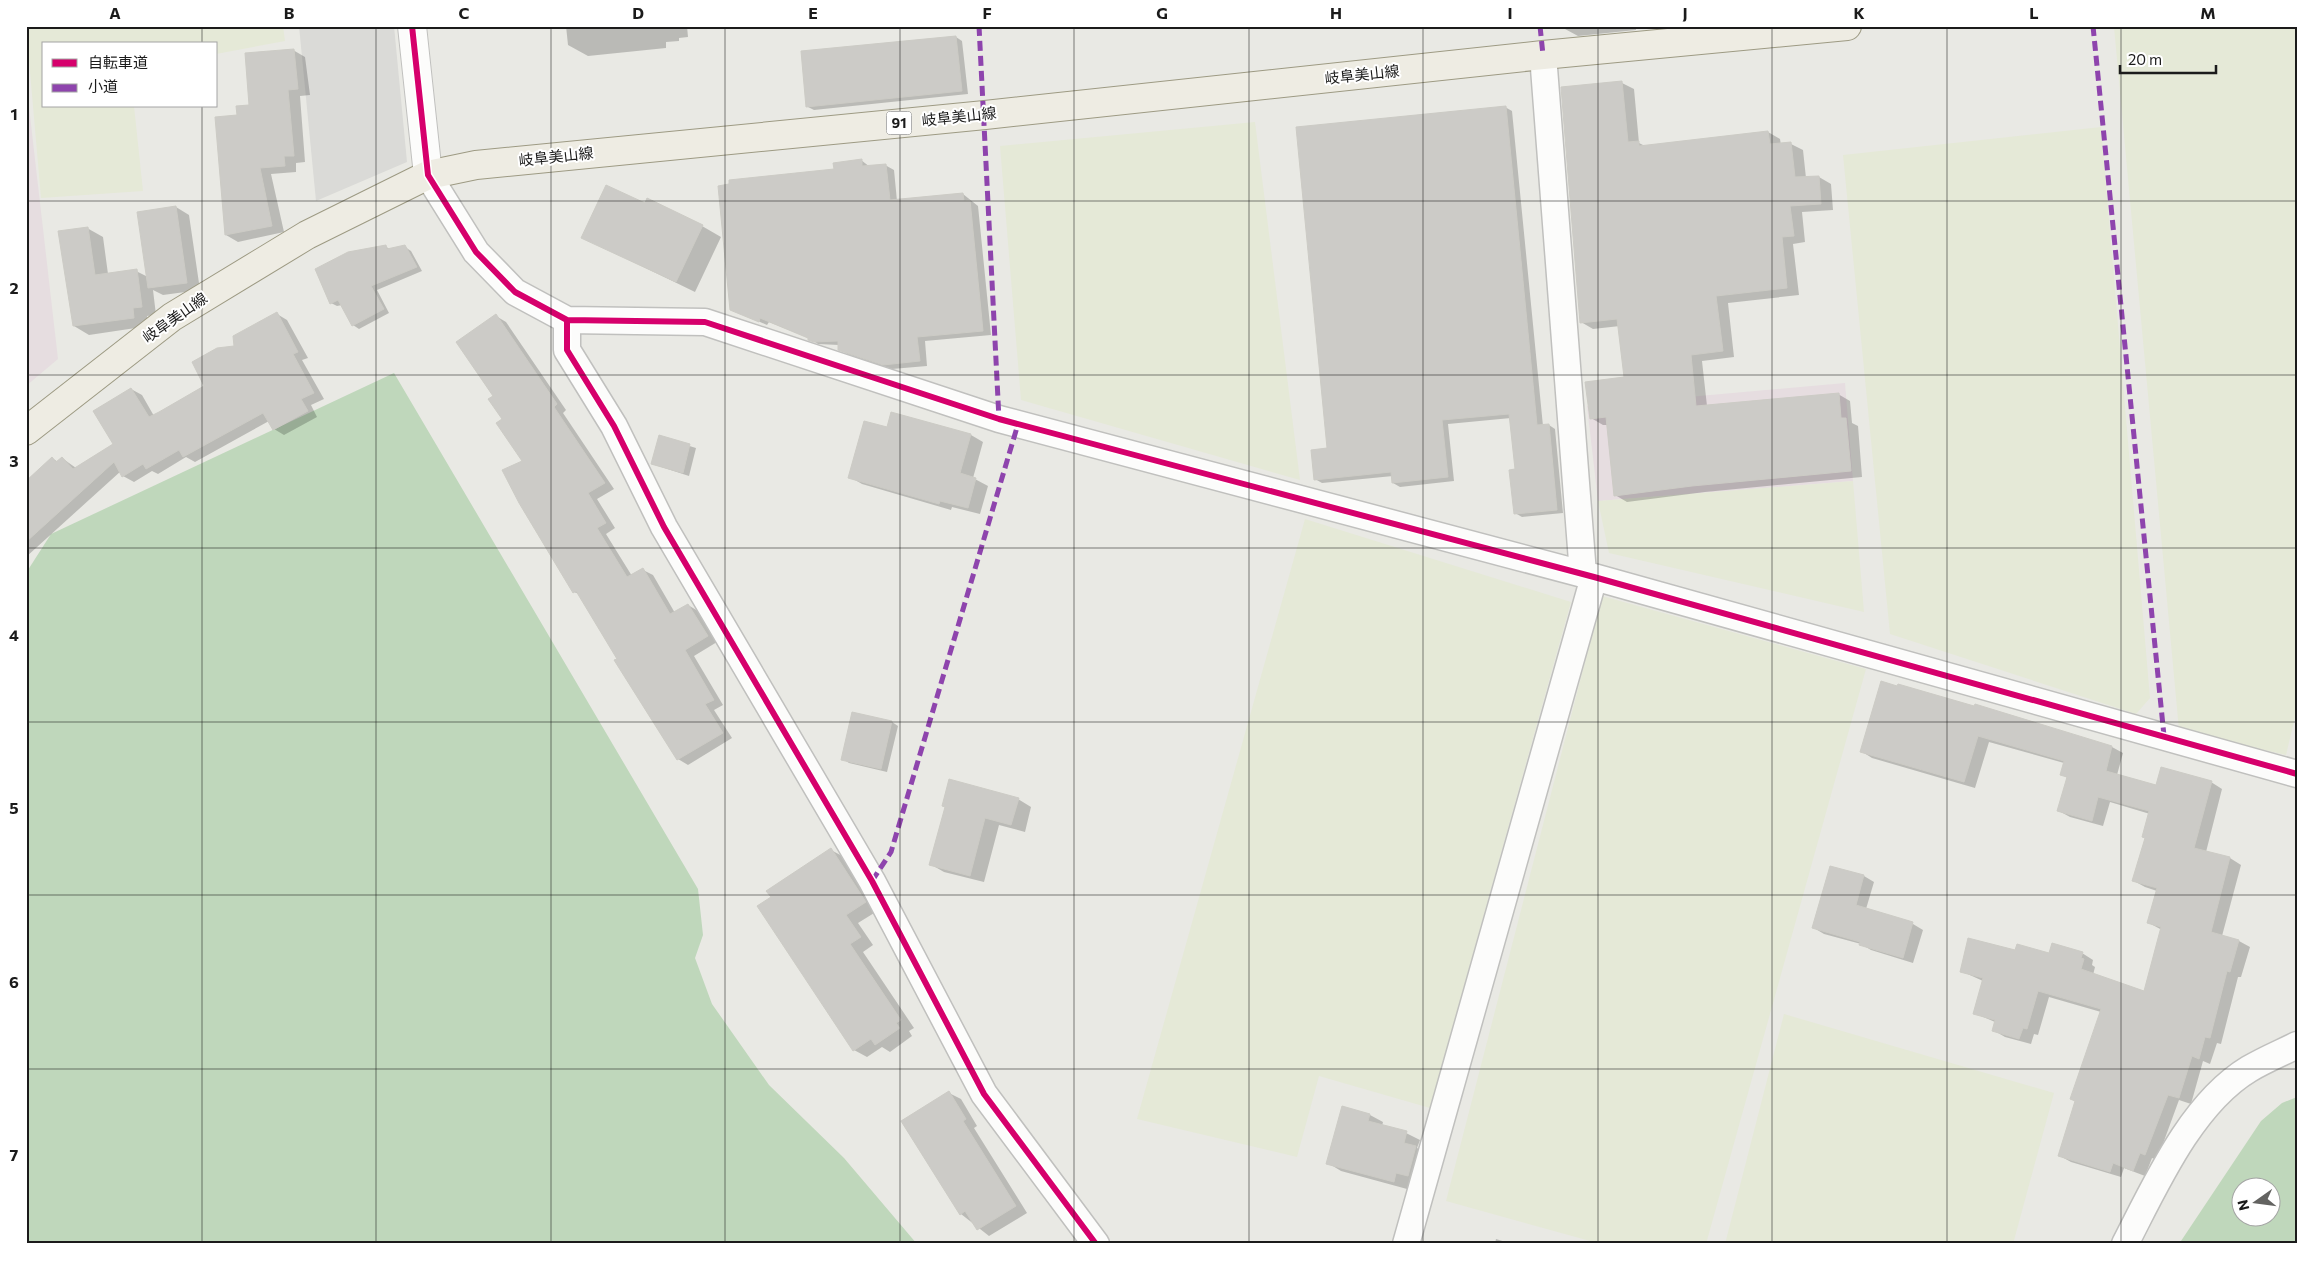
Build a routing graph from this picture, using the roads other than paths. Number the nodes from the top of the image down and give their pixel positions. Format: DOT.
graph roads {
  1 [pos="412,26"];
  2 [pos="1847,26"];
  3 [pos="1543,55"];
  4 [pos="428,175"];
  5 [pos="567,320"];
  6 [pos="26,431"];
  7 [pos="1589,576"];
  8 [pos="2297,774"];
  9 [pos="2297,1045"];
  10 [pos="1096,1244"];
  11 [pos="1406,1244"];
  12 [pos="2125,1244"];
  1 -- 4 [label="street"];
  2 -- 3 [label="main road, 岐阜美山線 / 91"];
  3 -- 4 [label="main road, 岐阜美山線 / 91"];
  3 -- 7 [label="street"];
  4 -- 5 [label="street"];
  4 -- 6 [label="main road, 岐阜美山線 / 91"];
  5 -- 7 [label="street"];
  5 -- 10 [label="street"];
  7 -- 8 [label="street"];
  7 -- 11 [label="street"];
  9 -- 12 [label="street"];
}
